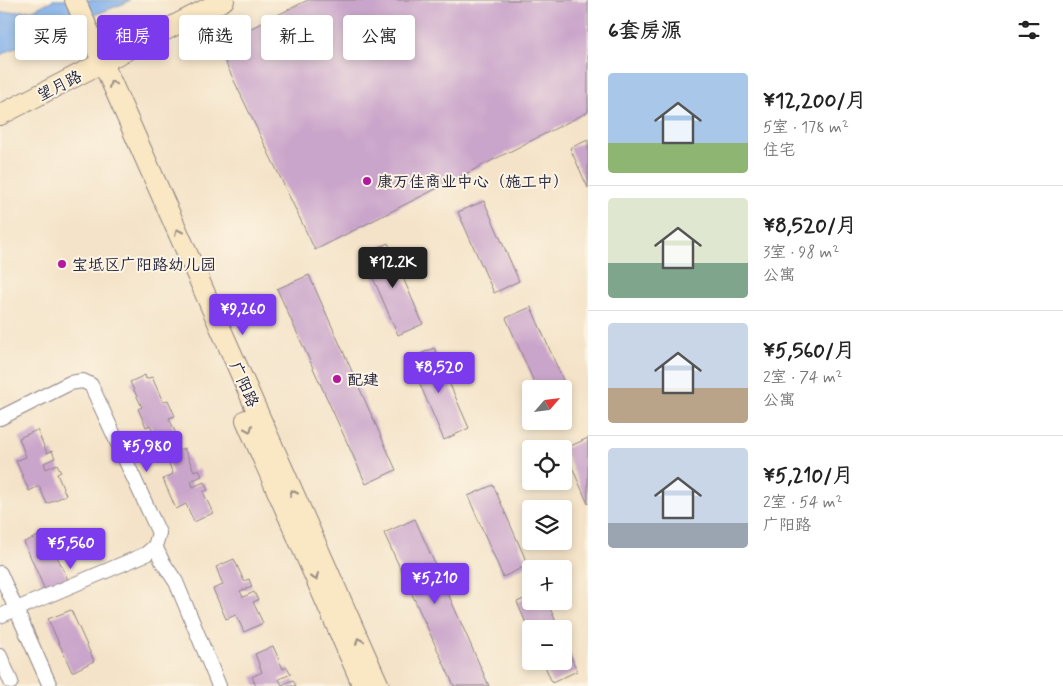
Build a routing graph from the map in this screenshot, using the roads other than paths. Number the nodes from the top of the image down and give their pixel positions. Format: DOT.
graph roads {
  1 [pos="60,0"];
  2 [pos="75,0"];
  3 [pos="224,0"];
  4 [pos="96,66"];
  5 [pos="0,115"];
  6 [pos="0,418"];
  7 [pos="155,546"];
  8 [pos="0,573"];
  9 [pos="16,609"];
  10 [pos="0,616"];
  11 [pos="0,656"];
  12 [pos="11,682"];
  13 [pos="50,686"];
  14 [pos="219,686"];
  15 [pos="363,686"];
  16 [pos="379,686"];
  1 -- 4 [label="street, 广阳路"];
  2 -- 4 [label="street, 广阳路"];
  3 -- 4 [label="street, 望月路"];
  4 -- 5 [label="street, 望月路"];
  4 -- 15 [label="street, 广阳路, one-way"];
  16 -- 4 [label="street, 广阳路, one-way"];
  6 -- 7 [label="street"];
  7 -- 9 [label="street"];
  7 -- 14 [label="street"];
  8 -- 9 [label="street"];
  9 -- 10 [label="street"];
  9 -- 13 [label="street"];
  11 -- 12 [label="street"];
}
